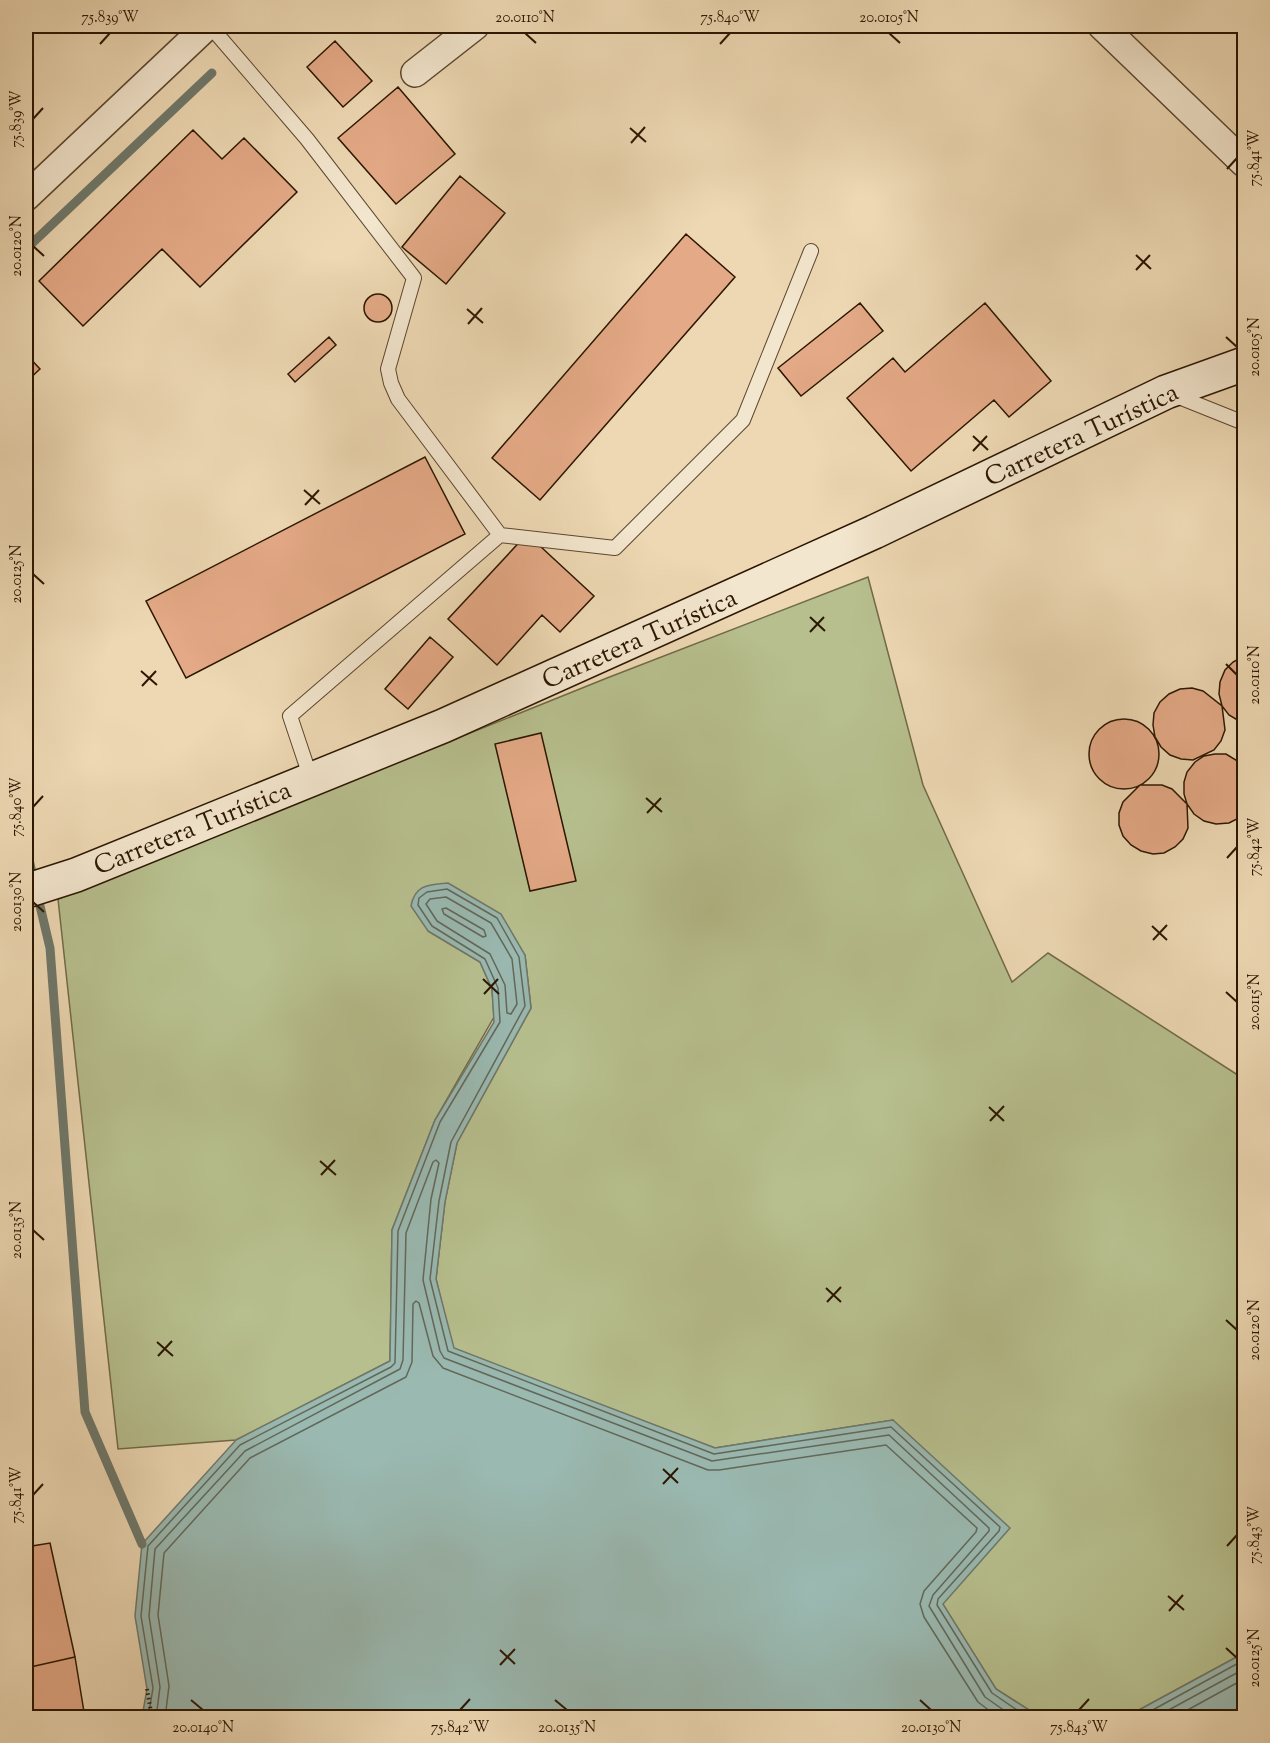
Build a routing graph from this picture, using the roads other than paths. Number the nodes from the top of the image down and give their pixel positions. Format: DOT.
graph roads {
  1 [pos="209,26"];
  2 [pos="475,26"];
  3 [pos="1102,26"];
  4 [pos="415,73"];
  5 [pos="1245,163"];
  6 [pos="26,197"];
  7 [pos="811,251"];
  8 [pos="1245,364"];
  9 [pos="1166,392"];
  10 [pos="1245,423"];
  11 [pos="500,535"];
  12 [pos="312,779"];
  13 [pos="26,891"];
  1 -- 6 [label="street"];
  1 -- 11 [label="lane"];
  2 -- 4 [label="street"];
  3 -- 5 [label="street"];
  7 -- 11 [label="lane"];
  8 -- 9 [label="main road, Carretera Turística"];
  9 -- 10 [label="lane"];
  9 -- 12 [label="main road, Carretera Turística"];
  11 -- 12 [label="lane"];
  12 -- 13 [label="main road, Carretera Turística"];
}
